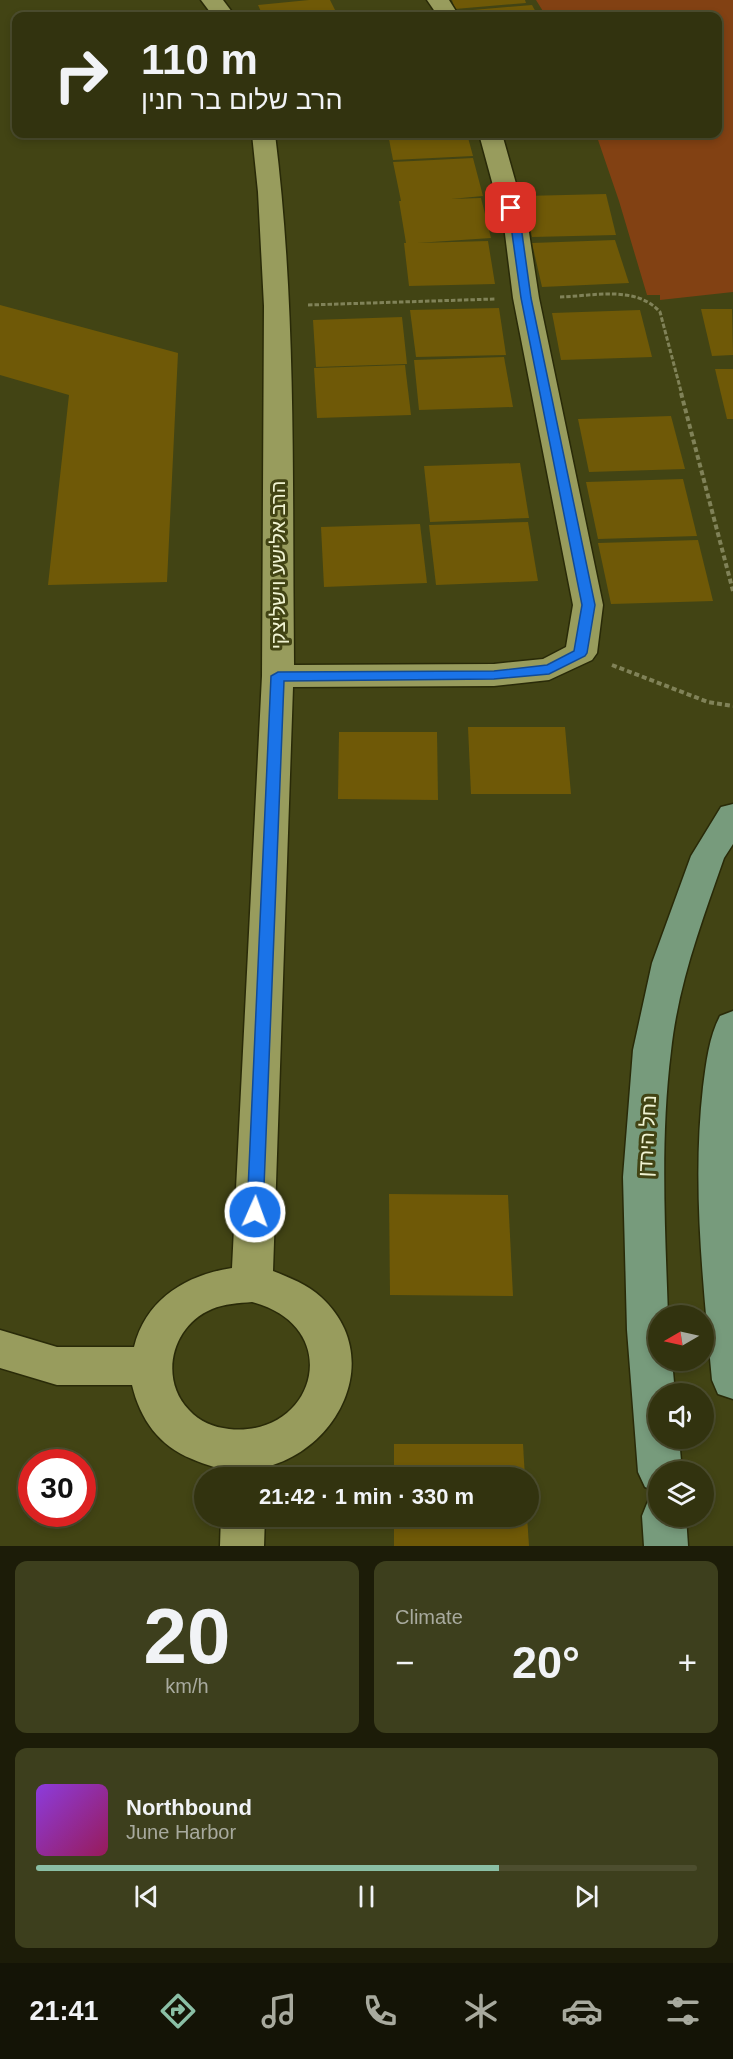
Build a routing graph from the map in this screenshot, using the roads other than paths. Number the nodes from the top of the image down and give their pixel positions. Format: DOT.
graph roads {
  1 [pos="263,138"];
  2 [pos="491,138"];
  3 [pos="278,676"];
  4 [pos="733,816"];
  5 [pos="733,1026"];
  6 [pos="252,1284"];
  7 [pos="0,1349"];
  8 [pos="149,1366"];
  9 [pos="733,1380"];
  10 [pos="659,1461"];
  11 [pos="246,1464"];
  12 [pos="243,1527"];
  13 [pos="665,1527"];
  14 [pos="242,1546"];
  15 [pos="666,1546"];
  1 -- 3 [label="street, הרב אלישע וישליצקי"];
  2 -- 3 [label="street"];
  3 -- 6 [label="street, הרב אלישע וישליצקי"];
  4 -- 10 [label="main road, נחל הירדן"];
  5 -- 9 [label="main road"];
  6 -- 8 [label="street"];
  6 -- 11 [label="street"];
  7 -- 8 [label="street"];
  8 -- 11 [label="street"];
  12 -- 14 [label="street"];
  13 -- 15 [label="main road"];
}
